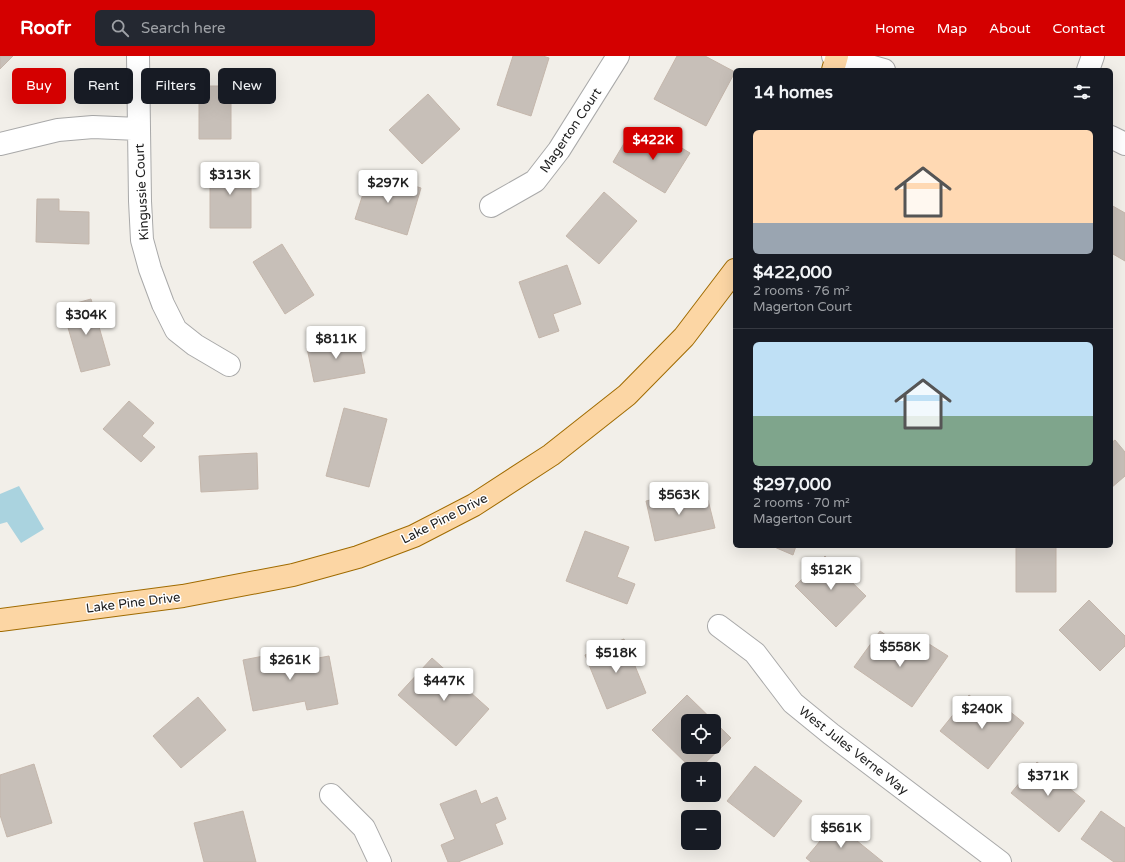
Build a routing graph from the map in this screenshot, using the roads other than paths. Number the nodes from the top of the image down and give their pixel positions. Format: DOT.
graph roads {
  1 [pos="138,56"];
  2 [pos="618,56"];
  3 [pos="1093,56"];
  4 [pos="835,60"];
  5 [pos="874,68"];
  6 [pos="1089,68"];
  7 [pos="138,129"];
  8 [pos="1113,138"];
  9 [pos="0,144"];
  10 [pos="1125,144"];
  11 [pos="491,206"];
  12 [pos="733,273"];
  13 [pos="229,365"];
  14 [pos="0,620"];
  15 [pos="719,626"];
  16 [pos="330,795"];
  17 [pos="380,862"];
  18 [pos="1000,862"];
  1 -- 7 [label="street, Kingussie Court"];
  2 -- 11 [label="street, Magerton Court"];
  3 -- 6 [label="street"];
  4 -- 5 [label="street"];
  7 -- 9 [label="street"];
  7 -- 13 [label="street, Kingussie Court"];
  8 -- 10 [label="street"];
  12 -- 14 [label="main road, Lake Pine Drive"];
  15 -- 18 [label="street, West Jules Verne Way"];
  16 -- 17 [label="street"];
}
